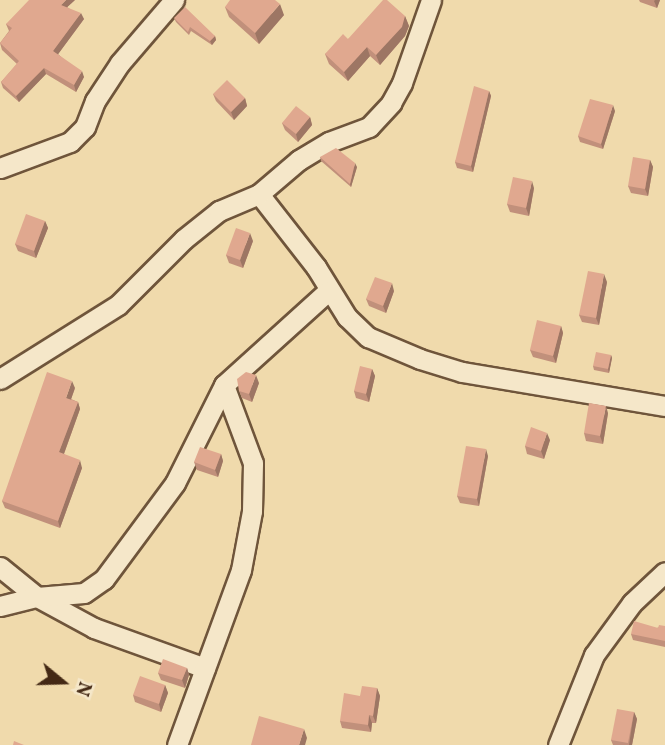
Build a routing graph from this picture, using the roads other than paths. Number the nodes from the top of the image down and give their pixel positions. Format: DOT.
graph roads {
  1 [pos="174,0"];
  2 [pos="431,0"];
  3 [pos="0,168"];
  4 [pos="259,194"];
  5 [pos="328,291"];
  6 [pos="0,379"];
  7 [pos="223,385"];
  8 [pos="665,406"];
  9 [pos="0,567"];
  10 [pos="665,572"];
  11 [pos="37,597"];
  12 [pos="0,606"];
  13 [pos="205,668"];
  14 [pos="177,745"];
  15 [pos="558,745"];
  1 -- 3 [label="street"];
  2 -- 4 [label="street"];
  4 -- 5 [label="street"];
  4 -- 6 [label="street"];
  5 -- 7 [label="street"];
  5 -- 8 [label="street"];
  7 -- 11 [label="street"];
  7 -- 13 [label="street"];
  9 -- 11 [label="street"];
  10 -- 15 [label="street"];
  11 -- 12 [label="street"];
  11 -- 13 [label="street"];
  13 -- 14 [label="street"];
}
